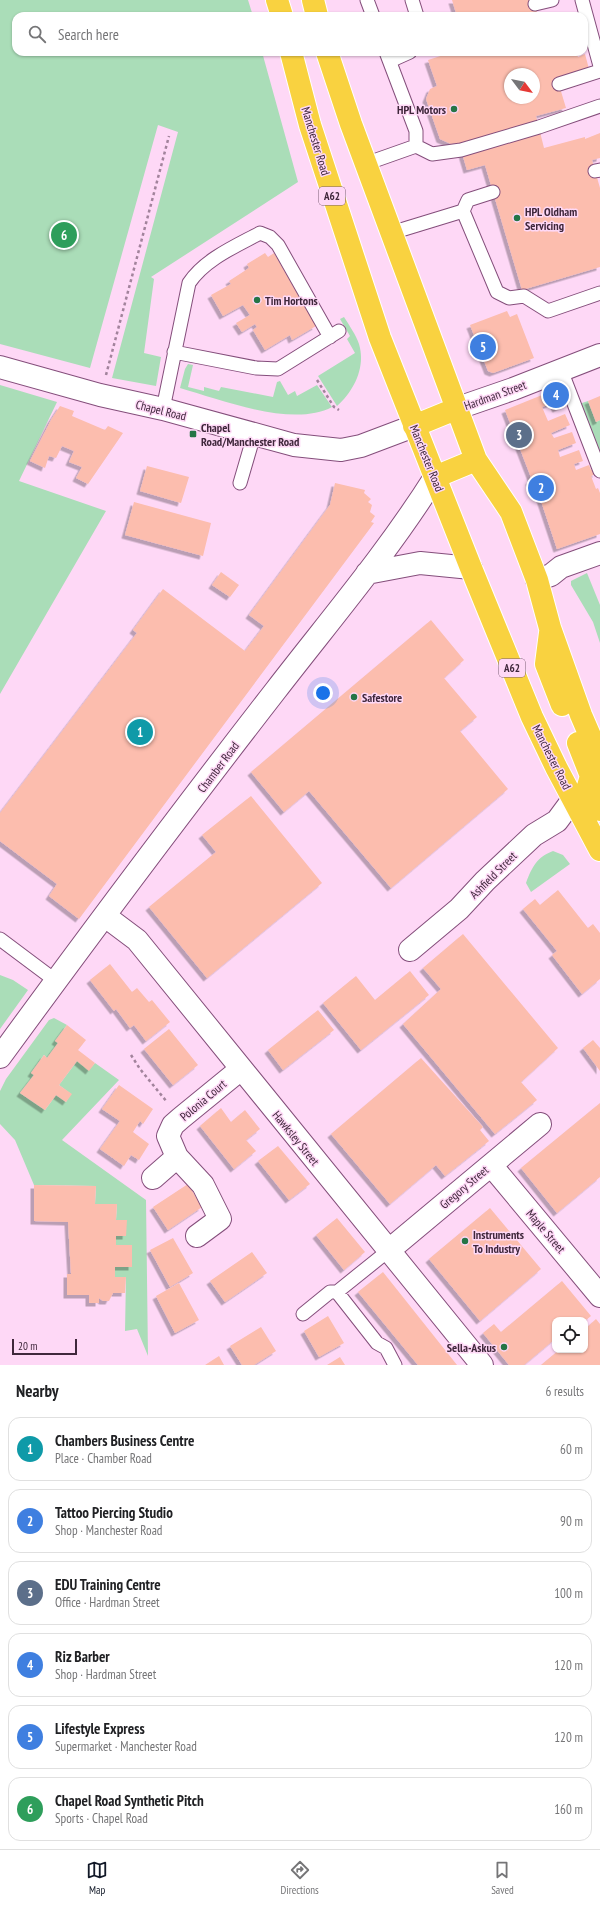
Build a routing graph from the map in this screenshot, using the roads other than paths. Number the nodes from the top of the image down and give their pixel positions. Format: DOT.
graph roads {
  1 [pos="278,0"];
  2 [pos="313,0"];
  3 [pos="367,0"];
  4 [pos="412,0"];
  5 [pos="552,0"];
  6 [pos="585,1"];
  7 [pos="535,4"];
  8 [pos="281,12"];
  9 [pos="316,12"];
  10 [pos="372,12"];
  11 [pos="416,12"];
  12 [pos="588,12"];
  13 [pos="588,14"];
  14 [pos="292,56"];
  15 [pos="328,56"];
  16 [pos="388,56"];
  17 [pos="600,66"];
  18 [pos="600,71"];
  19 [pos="559,84"];
  20 [pos="600,106"];
  21 [pos="416,146"];
  22 [pos="365,164"];
  23 [pos="493,192"];
  24 [pos="463,211"];
  25 [pos="391,233"];
  26 [pos="600,293"];
  27 [pos="174,352"];
  28 [pos="600,355"];
  29 [pos="0,367"];
  30 [pos="561,370"];
  31 [pos="458,408"];
  32 [pos="163,409"];
  33 [pos="414,426"];
  34 [pos="254,435"];
  35 [pos="476,460"];
  36 [pos="600,471"];
  37 [pos="435,477"];
  38 [pos="240,483"];
  39 [pos="600,553"];
  40 [pos="471,568"];
  41 [pos="367,573"];
  42 [pos="536,580"];
  43 [pos="550,628"];
  44 [pos="600,759"];
  45 [pos="589,789"];
  46 [pos="600,810"];
  47 [pos="600,850"];
  48 [pos="105,916"];
  49 [pos="0,939"];
  50 [pos="410,950"];
  51 [pos="56,980"];
  52 [pos="0,1058"];
  53 [pos="241,1069"];
  54 [pos="540,1124"];
  55 [pos="177,1157"];
  56 [pos="491,1165"];
  57 [pos="153,1178"];
  58 [pos="197,1236"];
  59 [pos="388,1251"];
  60 [pos="338,1292"];
  61 [pos="600,1296"];
  62 [pos="303,1314"];
  63 [pos="395,1365"];
  64 [pos="482,1365"];
  1 -- 8 [label="highway"];
  2 -- 9 [label="highway"];
  3 -- 10 [label="lane"];
  4 -- 11 [label="lane"];
  5 -- 7 [label="lane"];
  6 -- 12 [label="lane"];
  13 -- 17 [label="lane"];
  14 -- 33 [label="highway, Manchester Road / A62"];
  15 -- 22 [label="highway"];
  16 -- 21 [label="lane"];
  18 -- 19 [label="lane"];
  20 -- 21 [label="lane"];
  21 -- 22 [label="lane"];
  22 -- 25 [label="highway"];
  23 -- 24 [label="lane"];
  24 -- 25 [label="lane"];
  24 -- 26 [label="lane"];
  25 -- 31 [label="highway"];
  27 -- 27 [label="lane"];
  27 -- 32 [label="lane"];
  28 -- 30 [label="street, Hardman Street"];
  29 -- 32 [label="street, Chapel Road"];
  30 -- 31 [label="street, Hardman Street"];
  30 -- 36 [label="lane"];
  31 -- 33 [label="highway"];
  31 -- 35 [label="highway"];
  32 -- 34 [label="street, Chapel Road"];
  33 -- 34 [label="street, Chapel Road"];
  33 -- 37 [label="highway, Manchester Road / A62"];
  34 -- 38 [label="lane"];
  35 -- 37 [label="highway"];
  35 -- 42 [label="highway"];
  37 -- 40 [label="highway, Manchester Road / A62"];
  37 -- 41 [label="street, Chamber Road"];
  39 -- 42 [label="street"];
  40 -- 41 [label="street"];
  40 -- 45 [label="highway, Manchester Road / A62"];
  41 -- 48 [label="street, Chamber Road"];
  42 -- 43 [label="highway"];
  43 -- 44 [label="highway"];
  43 -- 45 [label="highway"];
  45 -- 46 [label="highway"];
  45 -- 47 [label="highway, Manchester Road / A62"];
  45 -- 50 [label="street, Ashfield Street"];
  48 -- 51 [label="street, Chamber Road"];
  48 -- 53 [label="street, Hawksley Street"];
  49 -- 51 [label="lane"];
  51 -- 52 [label="street, Chamber Road"];
  53 -- 55 [label="street, Polonia Court"];
  53 -- 59 [label="street, Hawksley Street"];
  54 -- 56 [label="street, Gregory Street"];
  55 -- 57 [label="street"];
  55 -- 58 [label="street, Polonia Court"];
  56 -- 59 [label="street, Gregory Street"];
  56 -- 61 [label="street, Maple Street"];
  59 -- 60 [label="lane"];
  59 -- 64 [label="street, Hawksley Street"];
  60 -- 62 [label="lane"];
  60 -- 63 [label="lane"];
}
